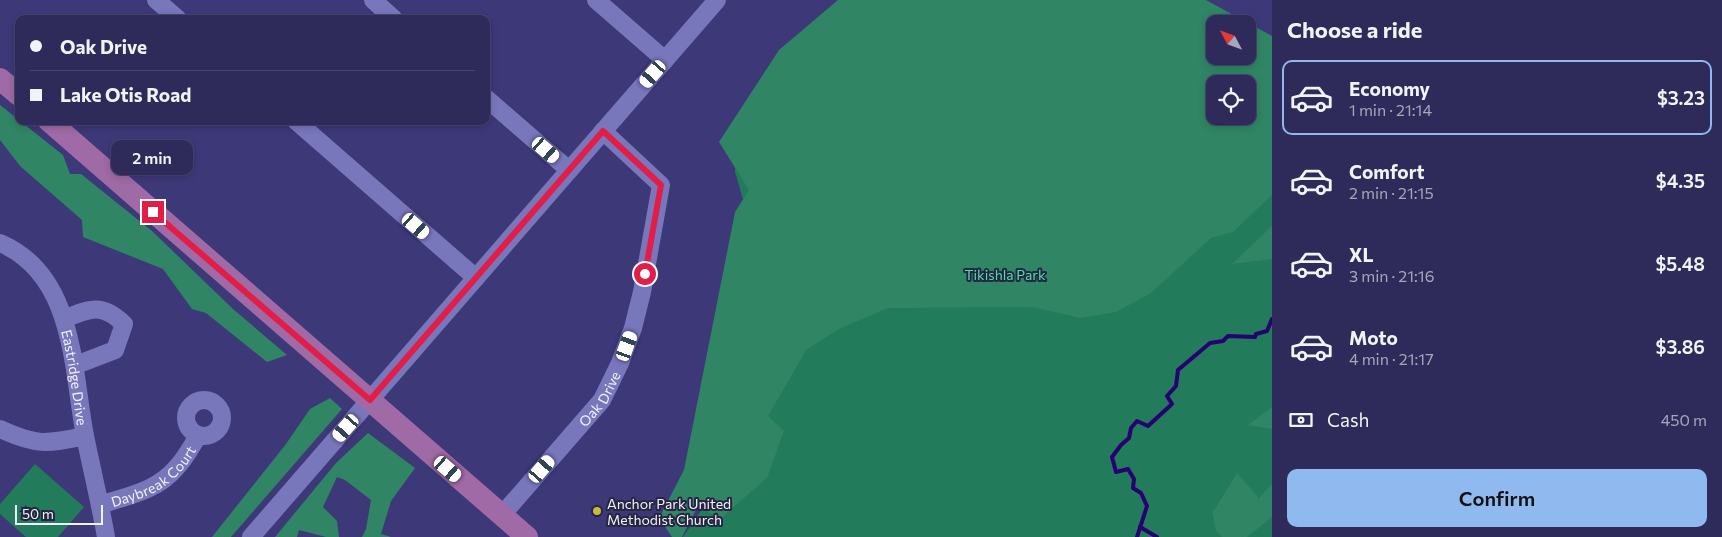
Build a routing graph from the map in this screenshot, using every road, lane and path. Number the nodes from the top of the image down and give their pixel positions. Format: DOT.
graph roads {
  1 [pos="156,0"];
  2 [pos="373,0"];
  3 [pos="596,0"];
  4 [pos="717,0"];
  5 [pos="173,15"];
  6 [pos="390,15"];
  7 [pos="665,60"];
  8 [pos="0,79"];
  9 [pos="15,92"];
  10 [pos="490,101"];
  11 [pos="53,125"];
  12 [pos="301,125"];
  13 [pos="603,131"];
  14 [pos="570,170"];
  15 [pos="0,242"];
  16 [pos="476,278"];
  17 [pos="64,319"];
  18 [pos="76,365"];
  19 [pos="370,400"];
  20 [pos="0,428"];
  21 [pos="85,436"];
  22 [pos="198,436"];
  23 [pos="100,505"];
  24 [pos="502,515"];
  25 [pos="106,537"];
  26 [pos="251,537"];
  27 [pos="528,537"];
  1 -- 5 [label="street"];
  2 -- 6 [label="street"];
  3 -- 7 [label="street"];
  4 -- 7 [label="street"];
  7 -- 13 [label="street"];
  8 -- 9 [label="main road"];
  10 -- 14 [label="street"];
  11 -- 19 [label="main road"];
  12 -- 16 [label="street"];
  13 -- 14 [label="street"];
  13 -- 24 [label="street, Oak Drive"];
  14 -- 16 [label="street"];
  15 -- 17 [label="street, Eastridge Drive"];
  16 -- 19 [label="street"];
  17 -- 18 [label="street, Eastridge Drive"];
  17 -- 18 [label="street"];
  18 -- 21 [label="street, Eastridge Drive"];
  19 -- 24 [label="main road"];
  19 -- 26 [label="street"];
  20 -- 21 [label="street"];
  21 -- 23 [label="street, Eastridge Drive"];
  22 -- 23 [label="street, Daybreak Court"];
  23 -- 25 [label="street, Eastridge Drive"];
  24 -- 27 [label="main road"];
}
